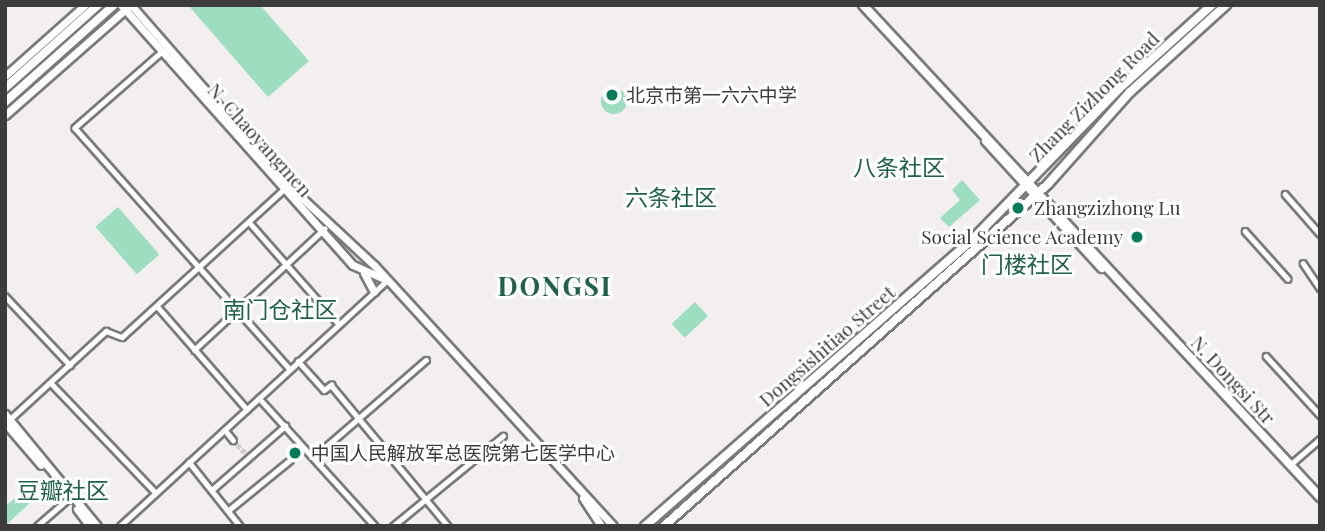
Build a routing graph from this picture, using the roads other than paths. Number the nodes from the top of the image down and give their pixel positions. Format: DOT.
graph roads {
  1 [pos="85,5"];
  2 [pos="98,5"];
  3 [pos="114,5"];
  4 [pos="863,5"];
  5 [pos="1212,5"];
  6 [pos="1226,5"];
  7 [pos="127,6"];
  8 [pos="164,50"];
  9 [pos="5,76"];
  10 [pos="5,88"];
  11 [pos="5,102"];
  12 [pos="5,115"];
  13 [pos="1028,186"];
  14 [pos="283,190"];
  15 [pos="1284,194"];
  16 [pos="1037,195"];
  17 [pos="249,222"];
  18 [pos="328,225"];
  19 [pos="1245,231"];
  20 [pos="322,232"];
  21 [pos="1320,234"];
  22 [pos="1303,263"];
  23 [pos="287,264"];
  24 [pos="199,267"];
  25 [pos="364,273"];
  26 [pos="1288,279"];
  27 [pos="387,280"];
  28 [pos="1320,288"];
  29 [pos="374,292"];
  30 [pos="5,296"];
  31 [pos="157,306"];
  32 [pos="239,309"];
  33 [pos="339,324"];
  34 [pos="194,349"];
  35 [pos="1266,356"];
  36 [pos="426,360"];
  37 [pos="298,361"];
  38 [pos="70,365"];
  39 [pos="290,369"];
  40 [pos="51,383"];
  41 [pos="259,398"];
  42 [pos="247,409"];
  43 [pos="1320,415"];
  44 [pos="360,419"];
  45 [pos="6,421"];
  46 [pos="285,426"];
  47 [pos="225,430"];
  48 [pos="503,436"];
  49 [pos="1320,439"];
  50 [pos="233,440"];
  51 [pos="314,457"];
  52 [pos="290,460"];
  53 [pos="189,463"];
  54 [pos="1290,465"];
  55 [pos="576,485"];
  56 [pos="213,489"];
  57 [pos="155,492"];
  58 [pos="1320,498"];
  59 [pos="68,499"];
  60 [pos="426,499"];
  61 [pos="230,509"];
  62 [pos="37,526"];
  63 [pos="90,526"];
  64 [pos="97,526"];
  65 [pos="120,526"];
  66 [pos="240,526"];
  67 [pos="375,526"];
  68 [pos="393,526"];
  69 [pos="448,526"];
  70 [pos="601,526"];
  71 [pos="613,526"];
  72 [pos="645,526"];
  73 [pos="663,526"];
  1 -- 9 [label="main road"];
  2 -- 10 [label="main road"];
  3 -- 11 [label="main road"];
  4 -- 13 [label="main road, N. Dongsi Str"];
  5 -- 13 [label="main road, Zhang Zizhong Road"];
  6 -- 16 [label="main road, Zhang Zizhong Road"];
  7 -- 8 [label="main road, N. Chaoyangmen"];
  7 -- 12 [label="main road"];
  8 -- 14 [label="main road, N. Chaoyangmen"];
  8 -- 18 [label="main road"];
  8 -- 24 [label="street"];
  13 -- 16 [label="main road, N. Dongsi Str"];
  13 -- 72 [label="main road, Dongsishitiao Street"];
  14 -- 17 [label="street"];
  14 -- 20 [label="main road, N. Chaoyangmen"];
  15 -- 21 [label="street"];
  16 -- 54 [label="main road, N. Dongsi Str"];
  16 -- 73 [label="main road, Dongsishitiao Street"];
  17 -- 23 [label="street"];
  17 -- 24 [label="street"];
  18 -- 20 [label="street"];
  18 -- 27 [label="main road"];
  19 -- 26 [label="street"];
  20 -- 23 [label="street"];
  20 -- 25 [label="main road, N. Chaoyangmen"];
  22 -- 28 [label="street"];
  23 -- 32 [label="street"];
  23 -- 33 [label="street"];
  24 -- 31 [label="street"];
  24 -- 32 [label="street"];
  25 -- 27 [label="main road, N. Chaoyangmen"];
  25 -- 29 [label="main road"];
  27 -- 29 [label="street"];
  27 -- 55 [label="main road"];
  29 -- 33 [label="street"];
  30 -- 38 [label="street"];
  31 -- 34 [label="street"];
  31 -- 38 [label="street"];
  32 -- 34 [label="street"];
  32 -- 39 [label="street"];
  33 -- 37 [label="street"];
  34 -- 42 [label="street"];
  35 -- 43 [label="street"];
  36 -- 44 [label="street"];
  37 -- 39 [label="street"];
  37 -- 44 [label="street"];
  38 -- 40 [label="street"];
  39 -- 41 [label="street"];
  40 -- 45 [label="street"];
  40 -- 57 [label="street"];
  41 -- 42 [label="street"];
  41 -- 46 [label="street"];
  42 -- 47 [label="street"];
  44 -- 51 [label="street"];
  44 -- 60 [label="street"];
  45 -- 59 [label="main road"];
  45 -- 64 [label="main road"];
  46 -- 51 [label="street"];
  46 -- 56 [label="street"];
  47 -- 50 [label="street"];
  47 -- 53 [label="street"];
  48 -- 60 [label="street"];
  49 -- 54 [label="street"];
  51 -- 67 [label="street"];
  52 -- 61 [label="street"];
  53 -- 56 [label="street"];
  53 -- 57 [label="street"];
  54 -- 58 [label="main road, N. Dongsi Str"];
  55 -- 70 [label="main road"];
  55 -- 71 [label="main road"];
  56 -- 61 [label="street"];
  57 -- 65 [label="street"];
  59 -- 62 [label="street"];
  59 -- 63 [label="main road"];
  60 -- 68 [label="street"];
  60 -- 69 [label="street"];
  61 -- 66 [label="street"];
}
